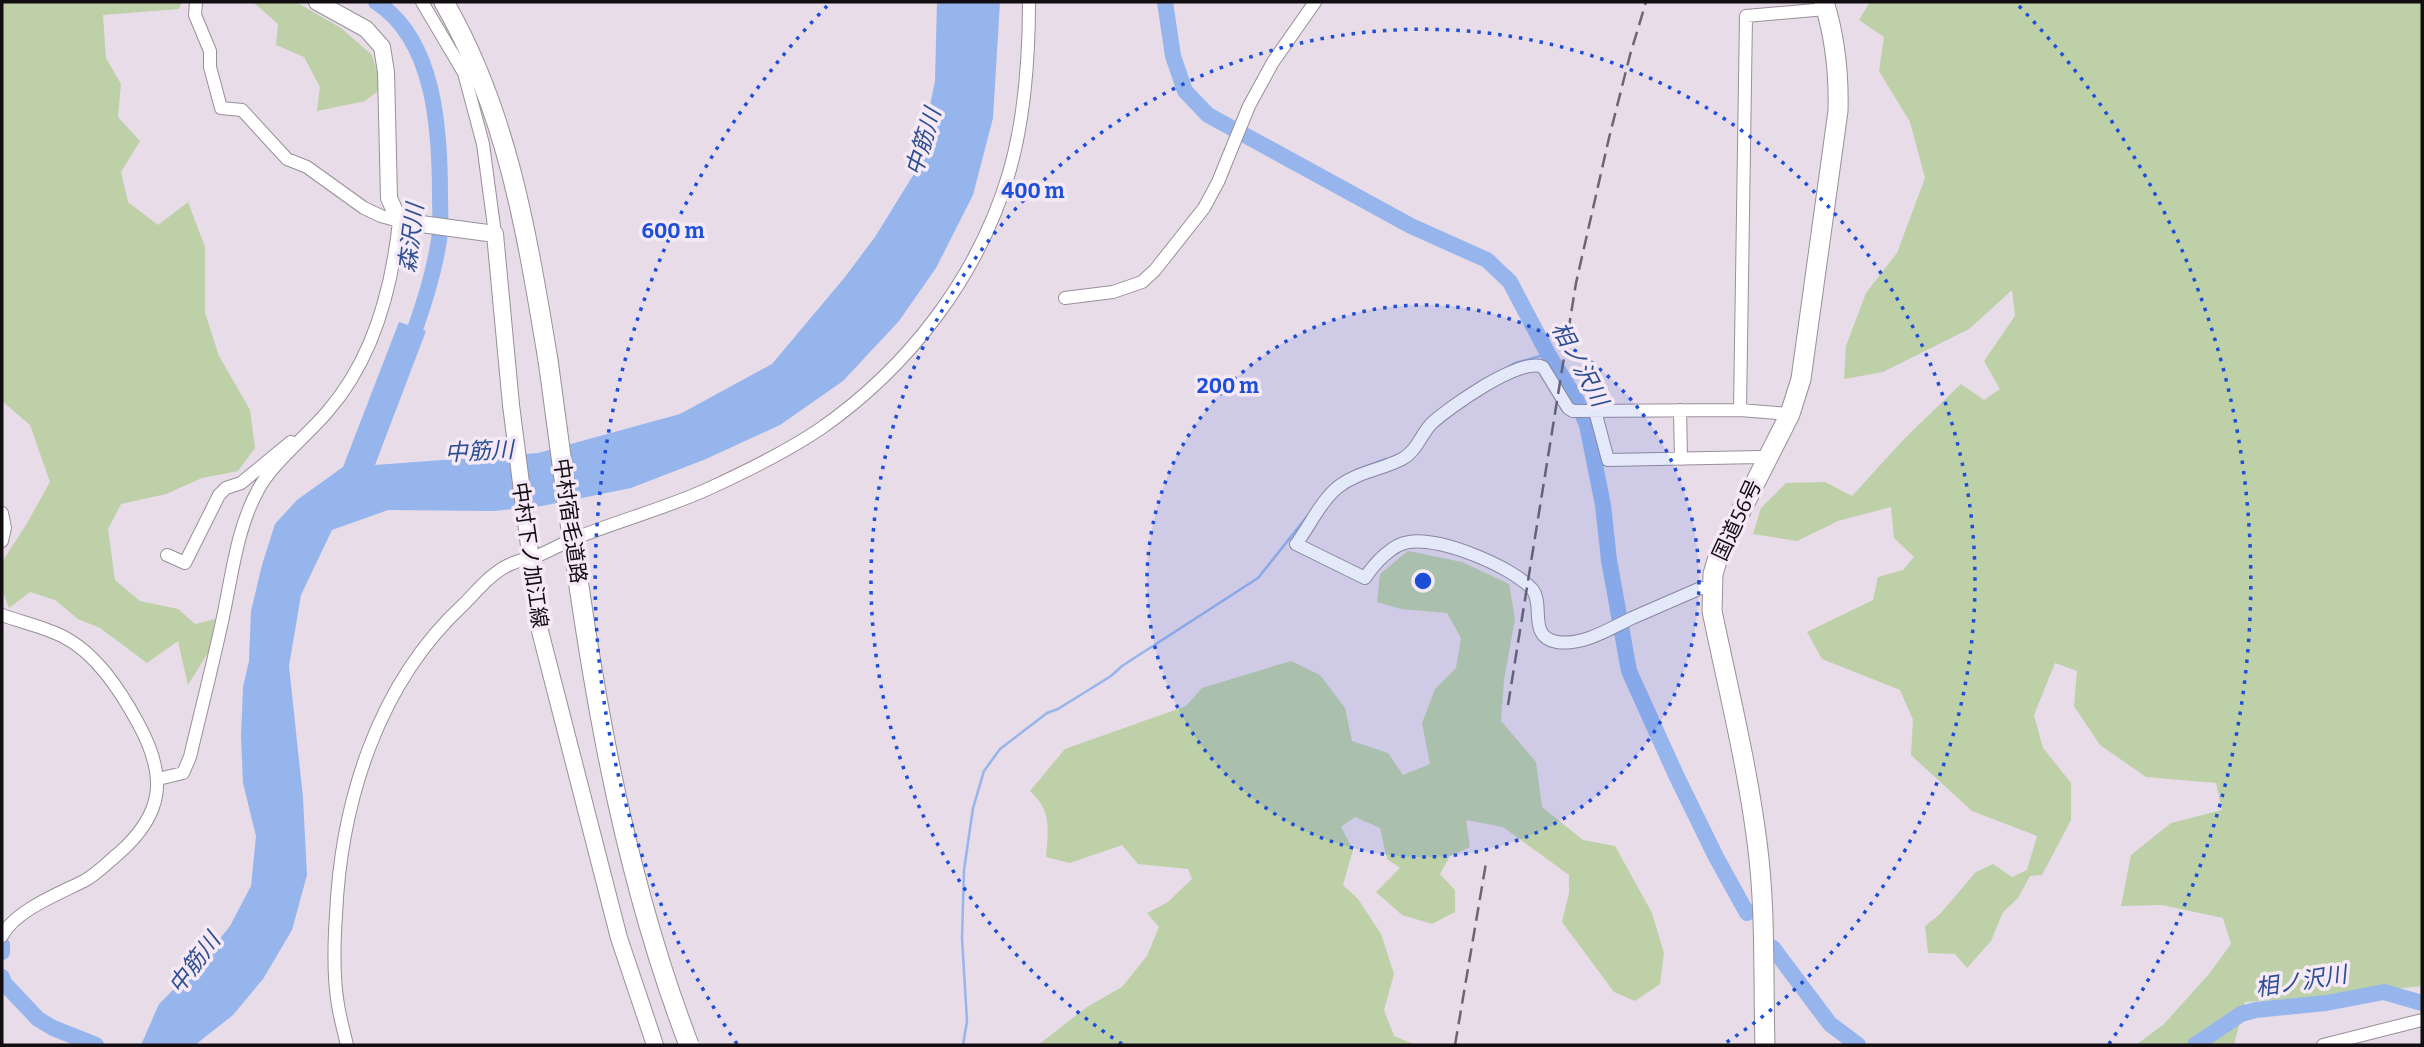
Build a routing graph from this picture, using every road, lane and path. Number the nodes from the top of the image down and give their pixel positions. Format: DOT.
graph roads {
  1 [pos="196,2"];
  2 [pos="317,2"];
  3 [pos="422,2"];
  4 [pos="444,2"];
  5 [pos="1029,2"];
  6 [pos="1314,2"];
  7 [pos="1825,5"];
  8 [pos="405,221"];
  9 [pos="495,234"];
  10 [pos="1065,298"];
  11 [pos="1680,410"];
  12 [pos="1740,410"];
  13 [pos="1592,411"];
  14 [pos="1790,414"];
  15 [pos="303,439"];
  16 [pos="1681,459"];
  17 [pos="1766,461"];
  18 [pos="2,513"];
  19 [pos="2,541"];
  20 [pos="528,552"];
  21 [pos="167,555"];
  22 [pos="1711,588"];
  23 [pos="2,615"];
  24 [pos="158,779"];
  25 [pos="2,936"];
  26 [pos="2422,1020"];
  27 [pos="347,1045"];
  28 [pos="655,1045"];
  29 [pos="689,1045"];
  30 [pos="1765,1045"];
  31 [pos="2323,1045"];
  1 -- 8 [label="street"];
  2 -- 8 [label="main road"];
  3 -- 9 [label="street"];
  4 -- 29 [label="highway, 中村宿毛道路, bridge"];
  5 -- 20 [label="street"];
  6 -- 10 [label="street"];
  7 -- 12 [label="street"];
  7 -- 14 [label="highway, 国道56号"];
  8 -- 9 [label="main road"];
  8 -- 15 [label="street"];
  9 -- 20 [label="main road, 中村下ノ加江線"];
  11 -- 12 [label="street"];
  11 -- 13 [label="street"];
  11 -- 16 [label="street"];
  12 -- 14 [label="street"];
  13 -- 16 [label="street"];
  13 -- 22 [label="street"];
  14 -- 17 [label="highway, 国道56号"];
  15 -- 21 [label="street"];
  15 -- 24 [label="street"];
  16 -- 17 [label="street"];
  17 -- 22 [label="highway, 国道56号"];
  18 -- 19 [label="street"];
  20 -- 27 [label="street"];
  20 -- 28 [label="main road, 中村下ノ加江線"];
  22 -- 30 [label="highway, 国道56号"];
  23 -- 24 [label="street"];
  24 -- 25 [label="street"];
  26 -- 31 [label="street"];
}
